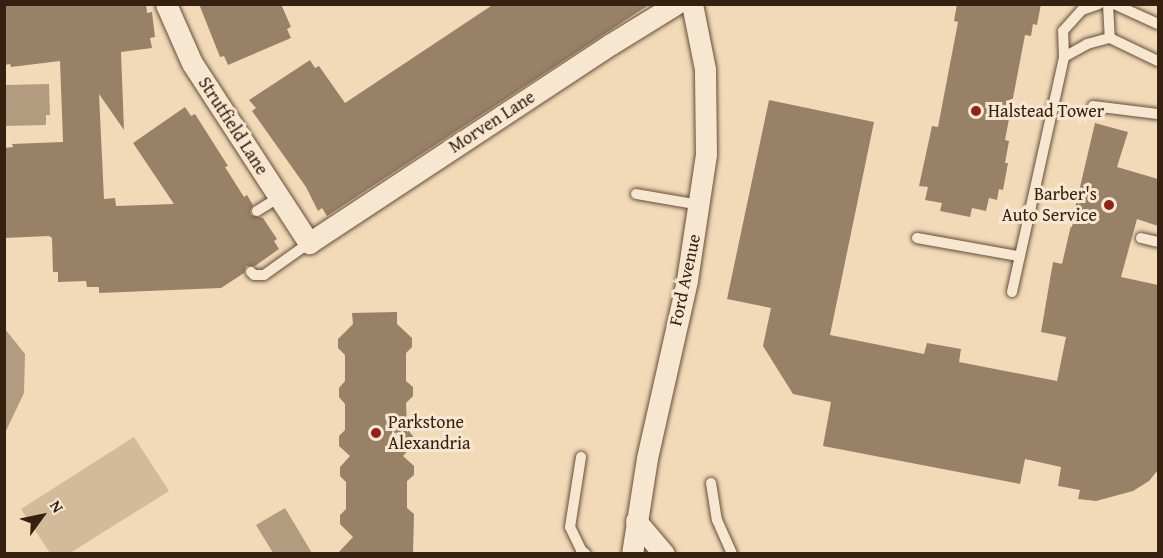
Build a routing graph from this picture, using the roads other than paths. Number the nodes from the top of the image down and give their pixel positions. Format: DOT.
graph roads {
  1 [pos="166,4"];
  2 [pos="676,4"];
  3 [pos="692,4"];
  4 [pos="1099,4"];
  5 [pos="1108,4"];
  6 [pos="1114,4"];
  7 [pos="1158,24"];
  8 [pos="1110,38"];
  9 [pos="1064,57"];
  10 [pos="1158,61"];
  11 [pos="1093,106"];
  12 [pos="1158,114"];
  13 [pos="636,194"];
  14 [pos="279,197"];
  15 [pos="700,206"];
  16 [pos="257,211"];
  17 [pos="917,238"];
  18 [pos="1141,238"];
  19 [pos="1158,242"];
  20 [pos="309,243"];
  21 [pos="1018,256"];
  22 [pos="251,272"];
  23 [pos="1012,292"];
  24 [pos="581,457"];
  25 [pos="711,483"];
  26 [pos="636,521"];
  27 [pos="586,554"];
  28 [pos="632,554"];
  29 [pos="664,554"];
  30 [pos="732,554"];
  1 -- 14 [label="street, Strutfield Lane"];
  2 -- 20 [label="street, Morven Lane"];
  3 -- 15 [label="street, Ford Avenue"];
  4 -- 9 [label="lane"];
  5 -- 8 [label="lane"];
  6 -- 7 [label="lane"];
  8 -- 9 [label="lane"];
  8 -- 10 [label="lane"];
  9 -- 21 [label="lane"];
  11 -- 12 [label="lane"];
  13 -- 15 [label="lane"];
  14 -- 16 [label="lane"];
  14 -- 20 [label="street, Strutfield Lane"];
  15 -- 26 [label="street, Ford Avenue"];
  17 -- 21 [label="lane"];
  18 -- 19 [label="lane"];
  20 -- 22 [label="lane"];
  21 -- 23 [label="lane"];
  24 -- 27 [label="lane"];
  25 -- 30 [label="lane"];
  26 -- 28 [label="street, Ford Avenue"];
  26 -- 29 [label="street"];
}
